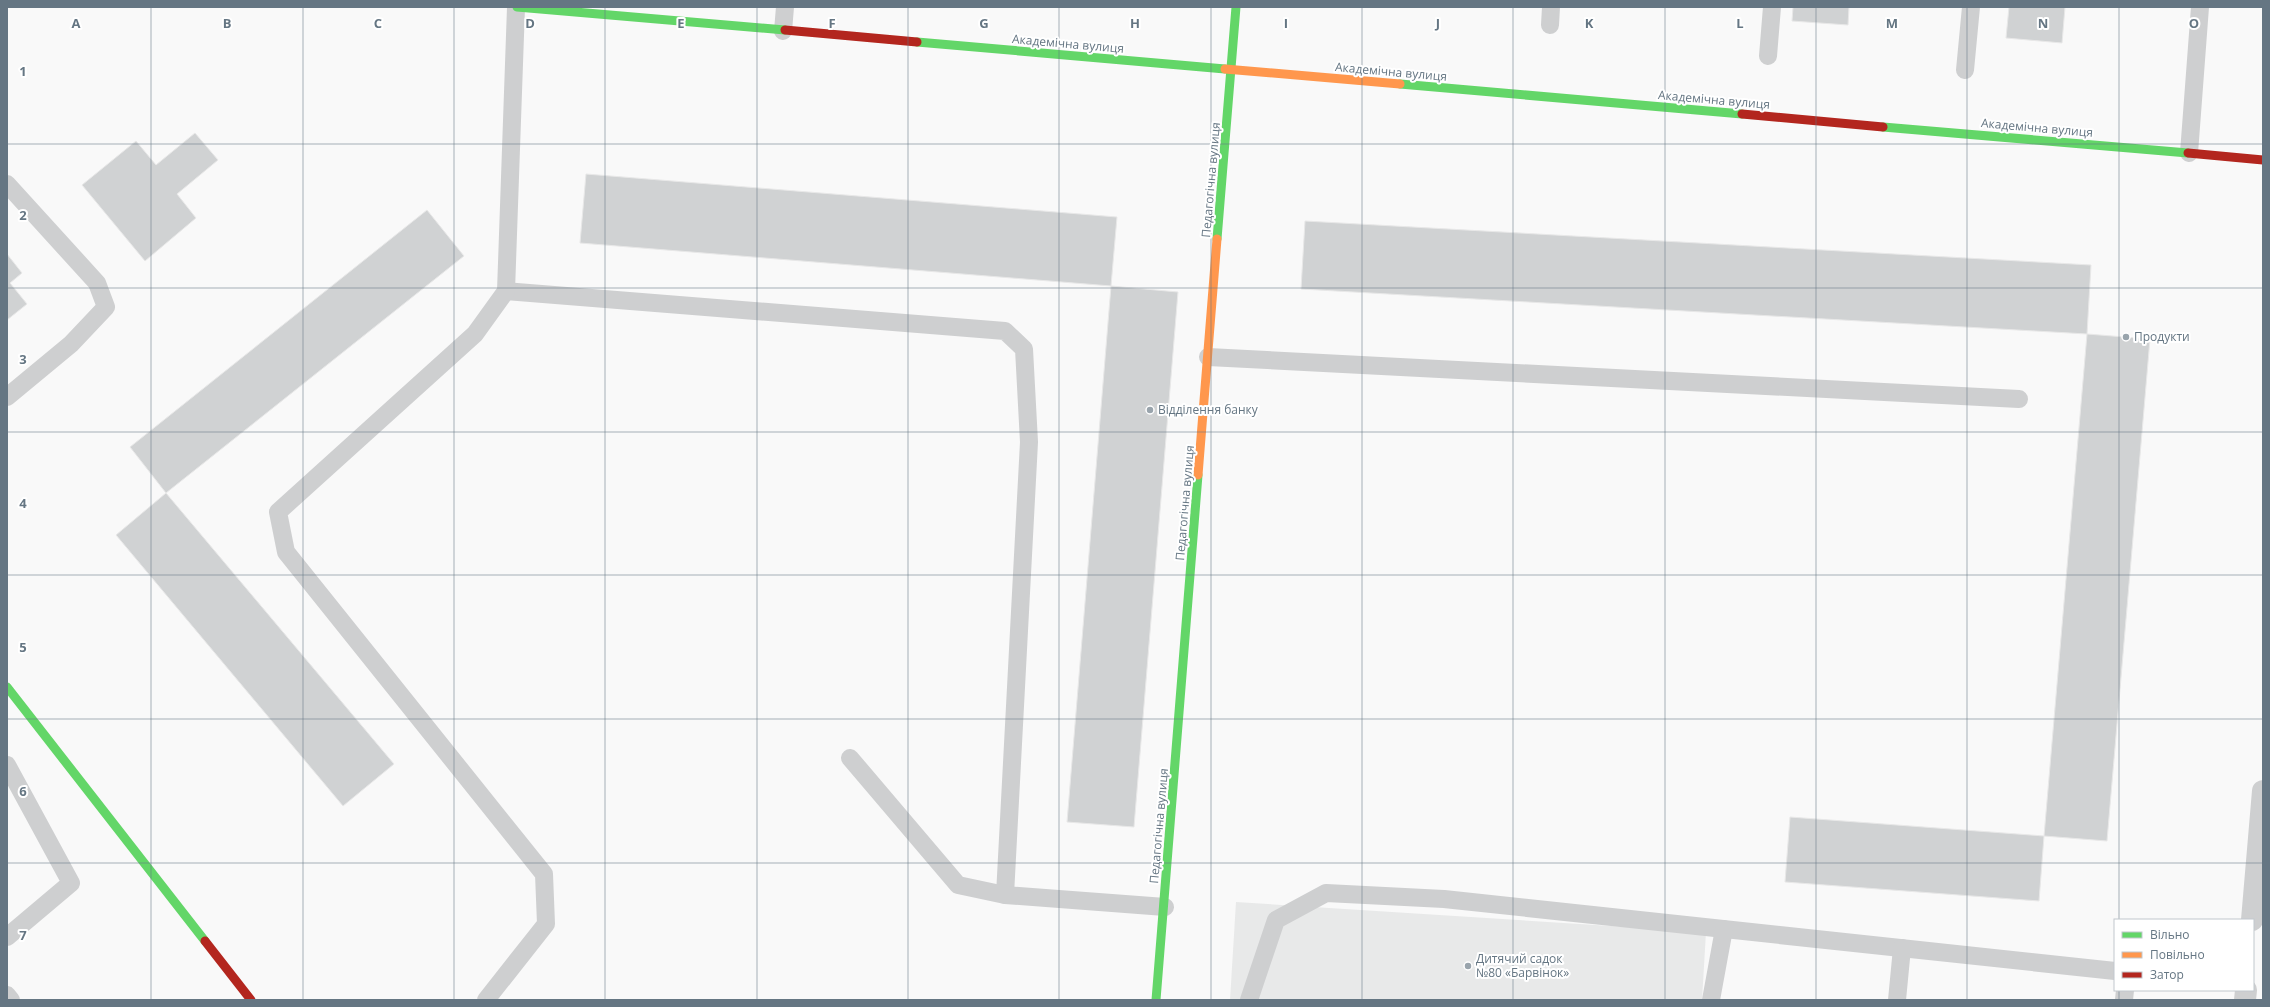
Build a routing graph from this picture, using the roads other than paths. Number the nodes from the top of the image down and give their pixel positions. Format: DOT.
graph roads {
  1 [pos="516,7"];
  2 [pos="784,7"];
  3 [pos="1236,7"];
  4 [pos="1551,7"];
  5 [pos="1772,7"];
  6 [pos="1971,7"];
  7 [pos="2200,7"];
  8 [pos="1550,25"];
  9 [pos="782,31"];
  10 [pos="1768,56"];
  11 [pos="1231,70"];
  12 [pos="1965,70"];
  13 [pos="2189,153"];
  14 [pos="2263,160"];
  15 [pos="7,184"];
  16 [pos="506,291"];
  17 [pos="1208,357"];
  18 [pos="7,397"];
  19 [pos="2019,399"];
  20 [pos="7,688"];
  21 [pos="850,758"];
  22 [pos="7,765"];
  23 [pos="2263,791"];
  24 [pos="1005,895"];
  25 [pos="1165,907"];
  26 [pos="2252,919"];
  27 [pos="1724,929"];
  28 [pos="7,937"];
  29 [pos="1902,948"];
  30 [pos="2114,971"];
  31 [pos="7,995"];
  32 [pos="11,1000"];
  33 [pos="251,1000"];
  34 [pos="486,1000"];
  35 [pos="1156,1000"];
  36 [pos="1249,1000"];
  37 [pos="1711,1000"];
  38 [pos="1896,1000"];
  1 -- 9 [label="main road, Академічна вулиця"];
  1 -- 16 [label="lane"];
  2 -- 9 [label="lane"];
  3 -- 11 [label="main road, Педагогічна вулиця"];
  4 -- 8 [label="lane"];
  5 -- 10 [label="lane"];
  6 -- 12 [label="lane"];
  7 -- 13 [label="lane"];
  9 -- 11 [label="main road, Академічна вулиця"];
  11 -- 13 [label="main road, Академічна вулиця"];
  11 -- 17 [label="main road, Педагогічна вулиця"];
  13 -- 14 [label="main road, Академічна вулиця"];
  15 -- 18 [label="lane"];
  16 -- 24 [label="lane"];
  16 -- 34 [label="lane"];
  17 -- 19 [label="lane"];
  17 -- 25 [label="main road, Педагогічна вулиця"];
  20 -- 33 [label="main road"];
  21 -- 24 [label="lane"];
  22 -- 28 [label="lane"];
  23 -- 26 [label="street"];
  24 -- 25 [label="lane"];
  25 -- 35 [label="main road, Педагогічна вулиця"];
  27 -- 29 [label="lane"];
  27 -- 36 [label="lane"];
  27 -- 37 [label="lane"];
  29 -- 30 [label="lane"];
  29 -- 38 [label="lane"];
  31 -- 32 [label="lane"];
}
